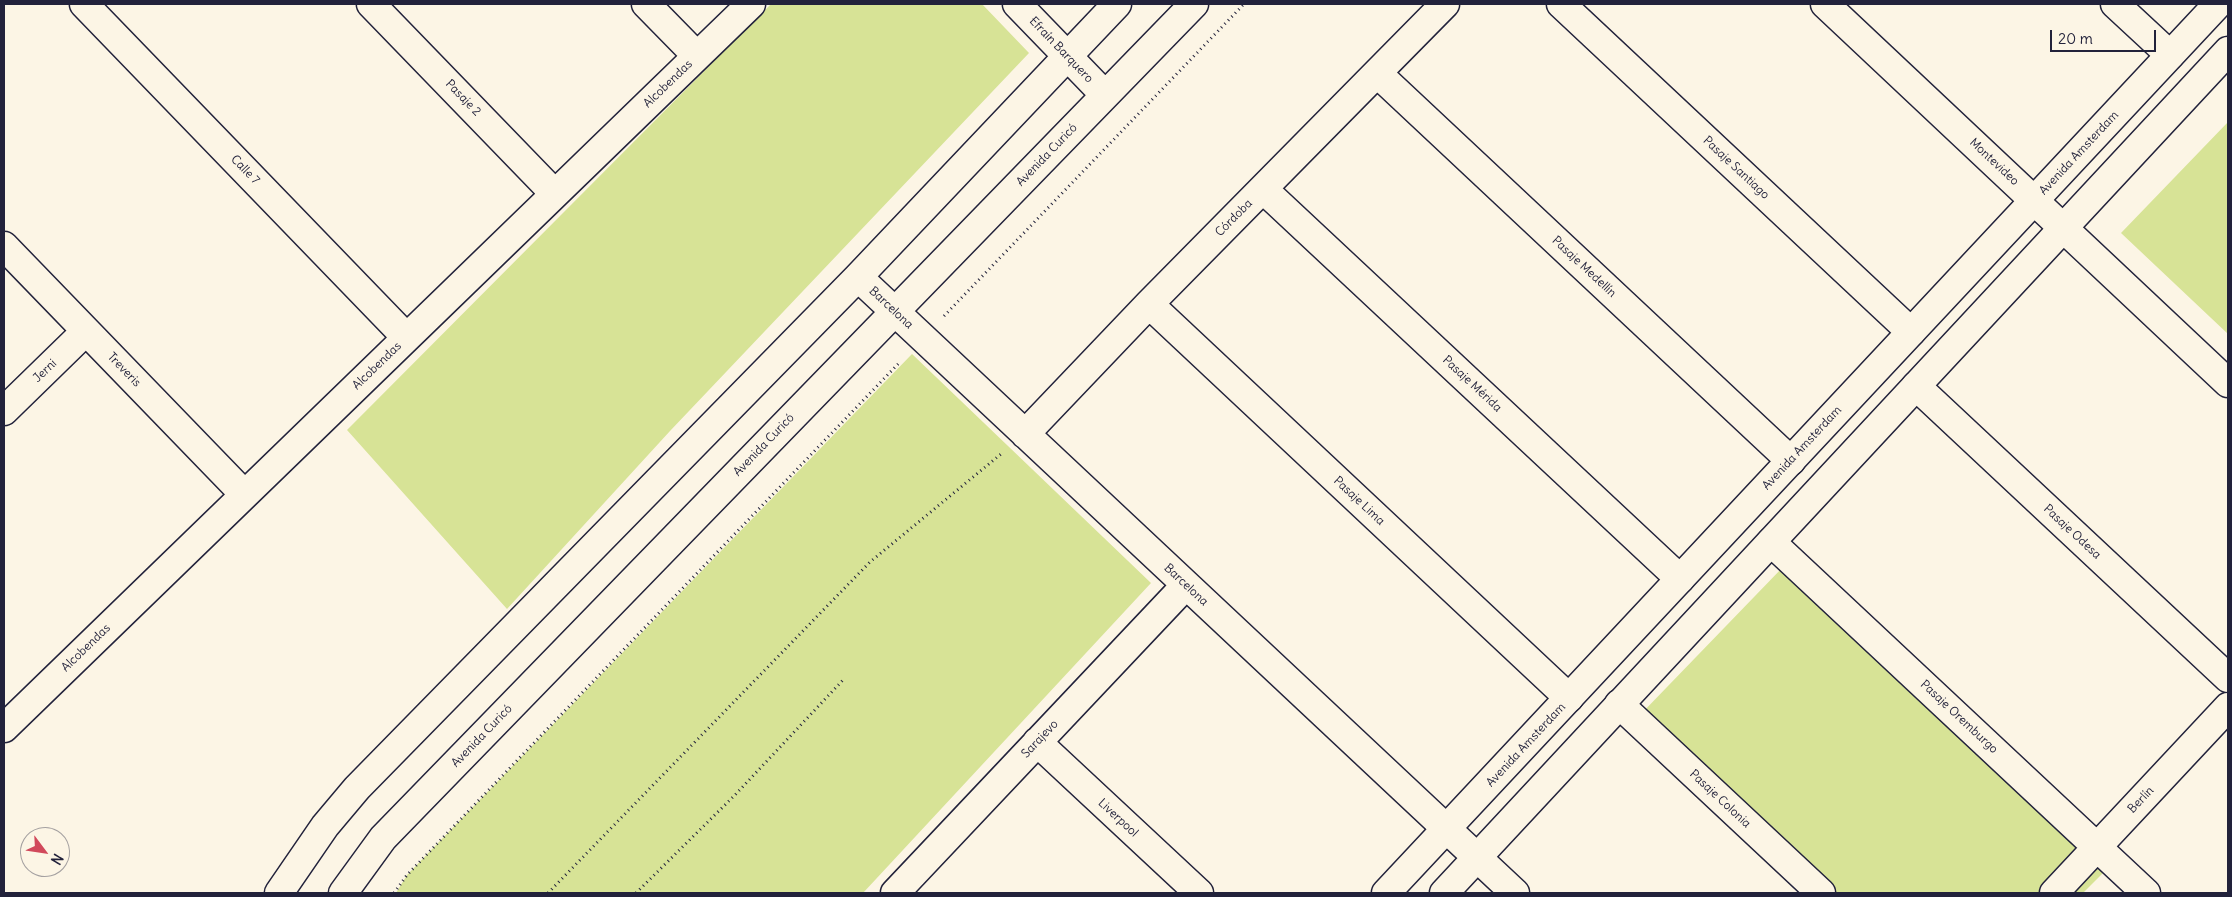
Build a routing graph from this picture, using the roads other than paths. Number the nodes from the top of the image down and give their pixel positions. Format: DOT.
graph roads {
  1 [pos="84,4"];
  2 [pos="371,4"];
  3 [pos="646,4"];
  4 [pos="751,4"];
  5 [pos="1017,4"];
  6 [pos="1117,4"];
  7 [pos="1194,4"];
  8 [pos="1445,4"];
  9 [pos="1561,4"];
  10 [pos="1825,4"];
  11 [pos="2115,4"];
  12 [pos="2218,4"];
  13 [pos="2228,51"];
  14 [pos="2170,55"];
  15 [pos="697,56"];
  16 [pos="1067,56"];
  17 [pos="1377,73"];
  18 [pos="1104,95"];
  19 [pos="1263,189"];
  20 [pos="554,193"];
  21 [pos="2034,200"];
  22 [pos="2063,228"];
  23 [pos="4,246"];
  24 [pos="858,278"];
  25 [pos="1149,304"];
  26 [pos="894,312"];
  27 [pos="86,331"];
  28 [pos="1911,332"];
  29 [pos="406,337"];
  30 [pos="2228,383"];
  31 [pos="1916,386"];
  32 [pos="4,410"];
  33 [pos="1025,434"];
  34 [pos="1791,460"];
  35 [pos="244,494"];
  36 [pos="1771,542"];
  37 [pos="1680,579"];
  38 [pos="1186,585"];
  39 [pos="2228,678"];
  40 [pos="1569,698"];
  41 [pos="1619,704"];
  42 [pos="2228,707"];
  43 [pos="4,728"];
  44 [pos="1037,742"];
  45 [pos="1446,829"];
  46 [pos="2097,847"];
  47 [pos="1477,858"];
  48 [pos="279,893"];
  49 [pos="343,893"];
  50 [pos="895,893"];
  51 [pos="1199,893"];
  52 [pos="1386,893"];
  53 [pos="1444,893"];
  54 [pos="1515,893"];
  55 [pos="1821,893"];
  56 [pos="2054,893"];
  57 [pos="2146,893"];
  1 -- 29 [label="street, Calle 7"];
  2 -- 20 [label="street, Pasaje 2"];
  3 -- 15 [label="street"];
  4 -- 15 [label="street, Alcobendas"];
  5 -- 16 [label="street, Efraín Barquero"];
  6 -- 16 [label="street"];
  7 -- 18 [label="street, Avenida Curicó"];
  8 -- 17 [label="street, Córdoba"];
  9 -- 28 [label="street, Pasaje Santiago"];
  10 -- 21 [label="street, Montevideo"];
  11 -- 14 [label="street"];
  12 -- 14 [label="street, Avenida Amsterdam"];
  13 -- 22 [label="street"];
  14 -- 21 [label="street, Avenida Amsterdam"];
  15 -- 20 [label="street, Alcobendas"];
  16 -- 18 [label="street, Efraín Barquero"];
  16 -- 24 [label="street"];
  17 -- 19 [label="street, Córdoba"];
  17 -- 34 [label="street, Pasaje Medellín"];
  18 -- 26 [label="street, Avenida Curicó"];
  19 -- 25 [label="street, Córdoba"];
  19 -- 37 [label="street, Pasaje Mérida"];
  20 -- 29 [label="street, Alcobendas"];
  21 -- 22 [label="street, Montevideo"];
  21 -- 28 [label="street, Avenida Amsterdam"];
  22 -- 30 [label="street, Montevideo"];
  22 -- 31 [label="street"];
  23 -- 27 [label="street, Treveris"];
  24 -- 26 [label="street, Barcelona"];
  24 -- 48 [label="street"];
  25 -- 33 [label="street, Córdoba"];
  25 -- 40 [label="street, Pasaje Lima"];
  26 -- 33 [label="street, Barcelona"];
  26 -- 49 [label="street, Avenida Curicó"];
  27 -- 32 [label="street, Jerni"];
  27 -- 35 [label="street, Treveris"];
  28 -- 34 [label="street, Avenida Amsterdam"];
  29 -- 35 [label="street, Alcobendas"];
  31 -- 36 [label="street"];
  31 -- 39 [label="street, Pasaje Odesa"];
  33 -- 38 [label="street, Barcelona"];
  34 -- 37 [label="street, Avenida Amsterdam"];
  35 -- 43 [label="street, Alcobendas"];
  36 -- 41 [label="street"];
  36 -- 46 [label="street, Pasaje Oremburgo"];
  37 -- 40 [label="street, Avenida Amsterdam"];
  38 -- 44 [label="street, Sarajevo"];
  38 -- 45 [label="street, Barcelona"];
  40 -- 45 [label="street, Avenida Amsterdam"];
  41 -- 47 [label="street"];
  41 -- 55 [label="street, Pasaje Colonia"];
  42 -- 46 [label="street, Berlín"];
  44 -- 50 [label="street, Sarajevo"];
  44 -- 51 [label="street, Liverpool"];
  45 -- 47 [label="street, Barcelona"];
  45 -- 52 [label="street, Avenida Amsterdam"];
  46 -- 56 [label="street, Berlín"];
  46 -- 57 [label="street, Pasaje Oremburgo"];
  47 -- 53 [label="street"];
  47 -- 54 [label="street, Barcelona"];
}
